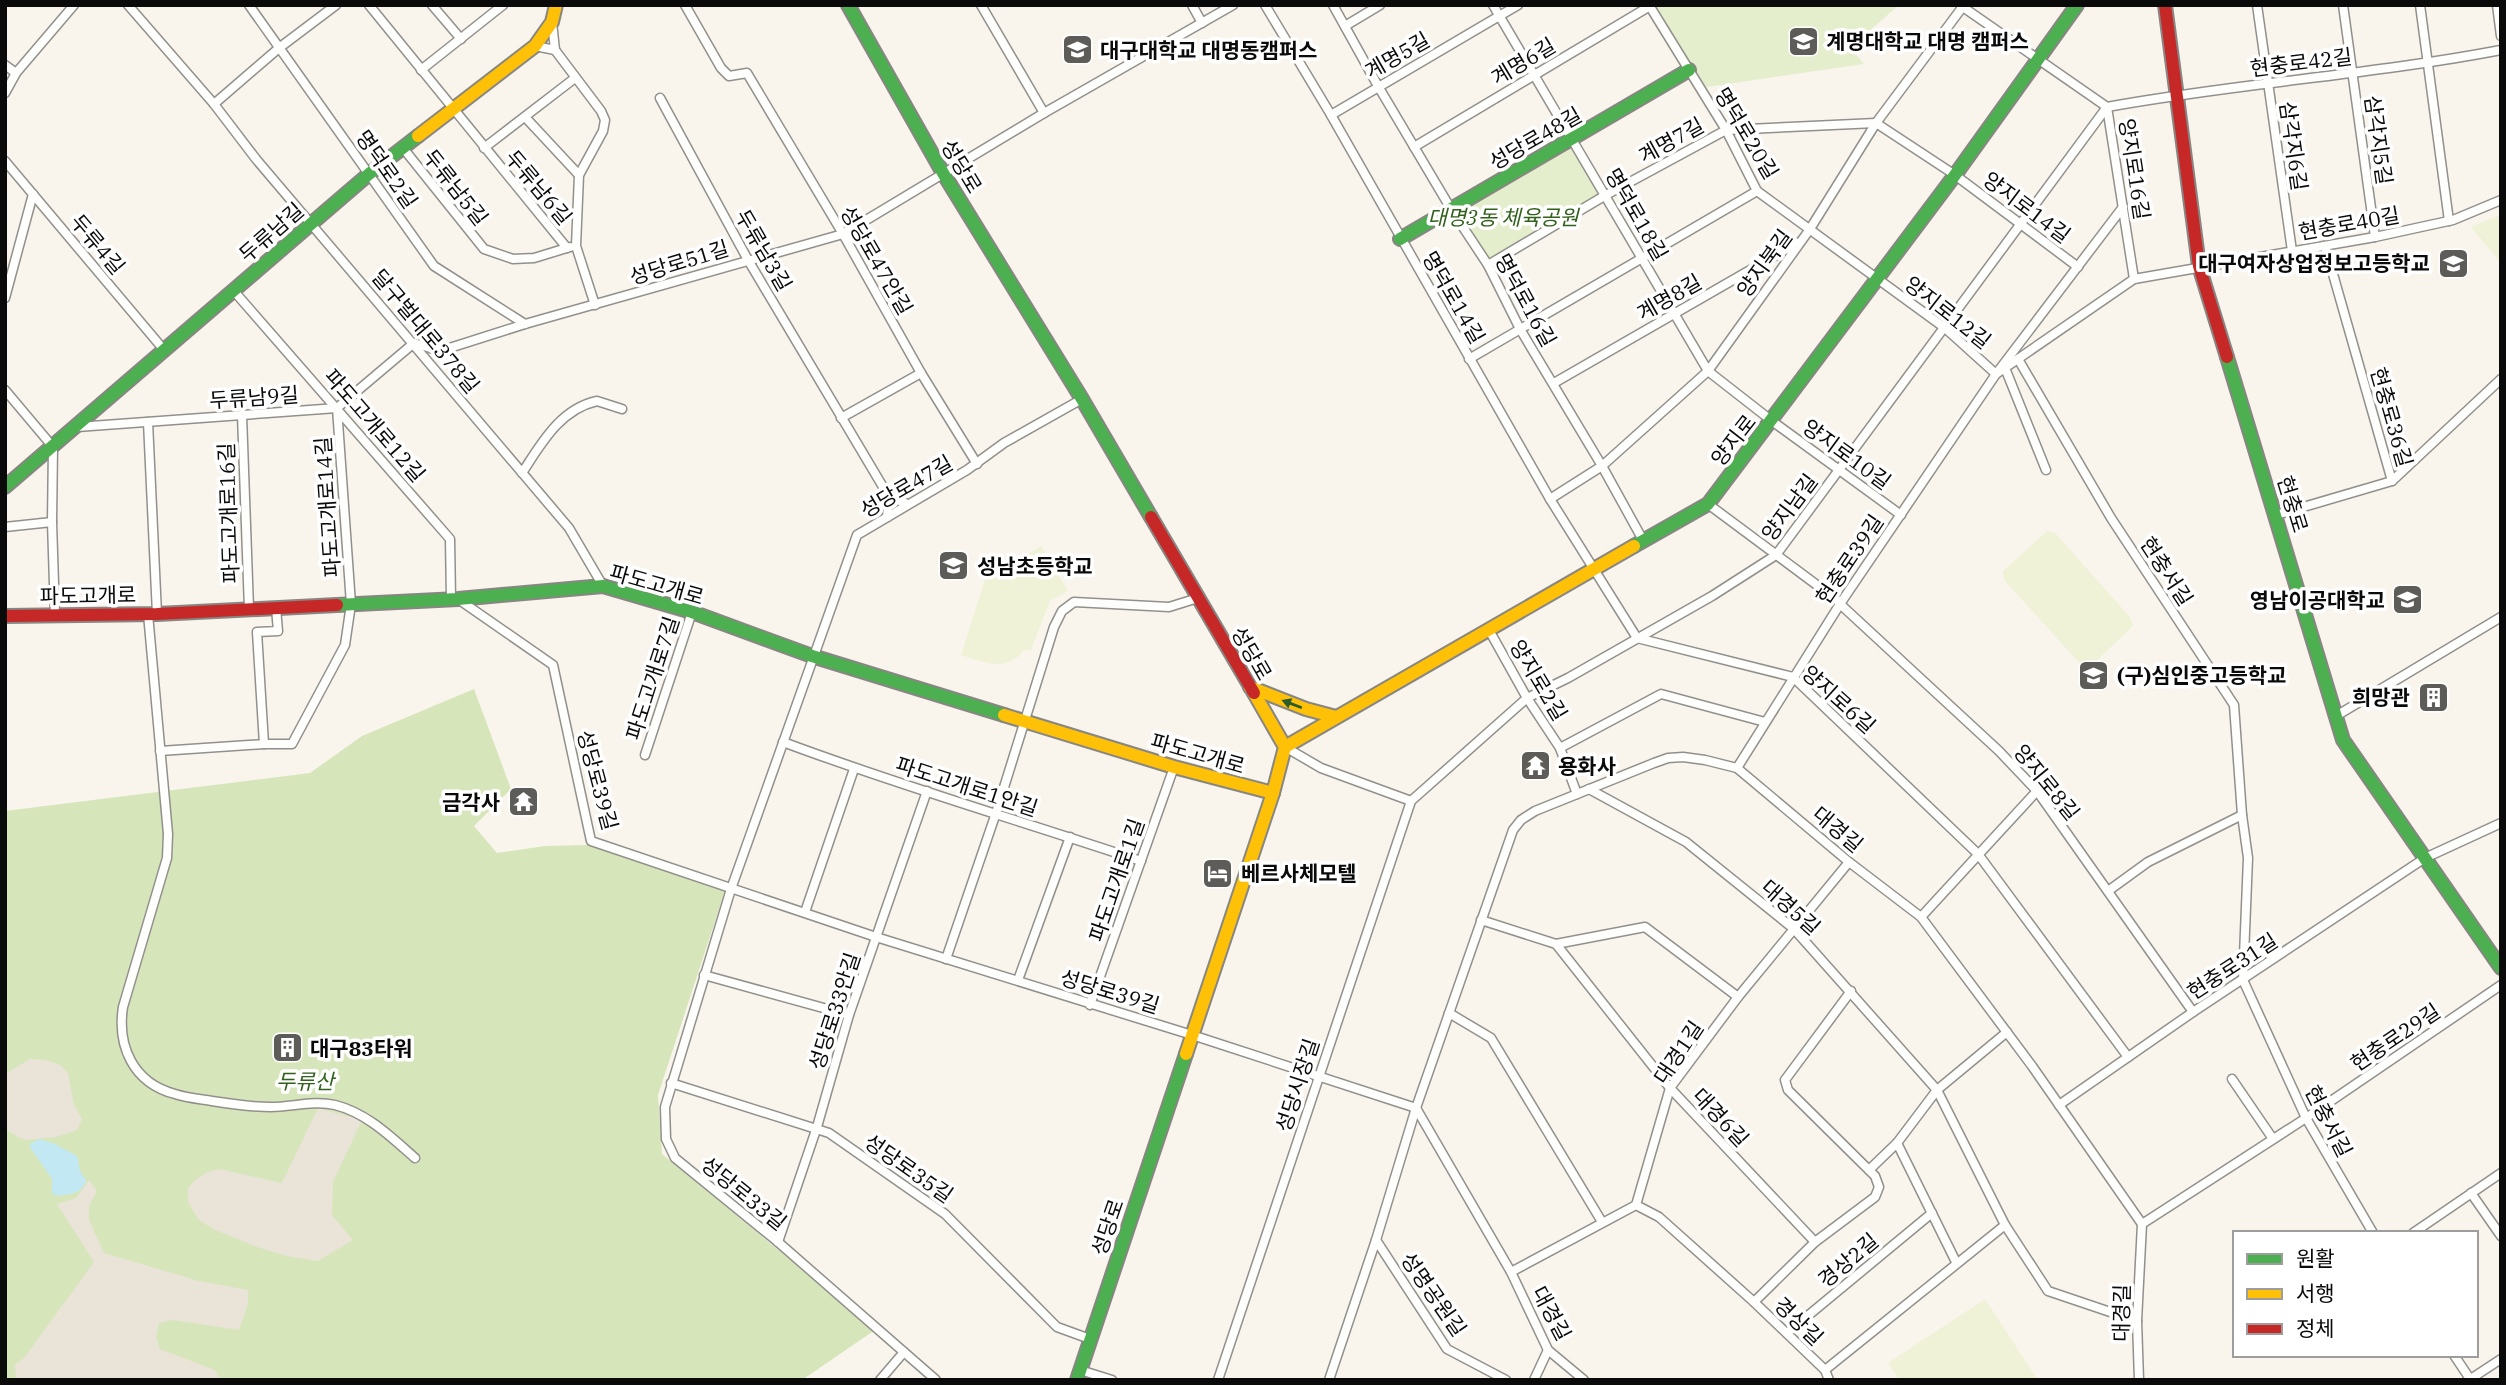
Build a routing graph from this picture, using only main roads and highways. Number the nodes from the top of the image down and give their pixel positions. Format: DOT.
graph roads {
  1 [pos="556,5"];
  2 [pos="848,5"];
  3 [pos="2077,5"];
  4 [pos="2165,5"];
  5 [pos="1689,70"];
  6 [pos="1400,239"];
  7 [pos="5,487"];
  8 [pos="5,616"];
  9 [pos="1250,687"];
  10 [pos="1336,717"];
  11 [pos="1285,747"];
  12 [pos="1273,793"];
  13 [pos="2501,968"];
  14 [pos="1078,1375"];
  1 -- 7 [label="main road, 두류남길"];
  2 -- 9 [label="main road, 성당로"];
  3 -- 10 [label="main road, 양지로"];
  4 -- 13 [label="main road, 현충로"];
  5 -- 6 [label="main road, 성당로48길"];
  8 -- 12 [label="main road, 파도고개로"];
  10 -- 9 [label="main road, one-way"];
  9 -- 11 [label="main road, 성당로"];
  10 -- 11 [label="main road, 양지로"];
  11 -- 12 [label="main road, 성당로"];
  12 -- 14 [label="main road, 성당로"];
}
